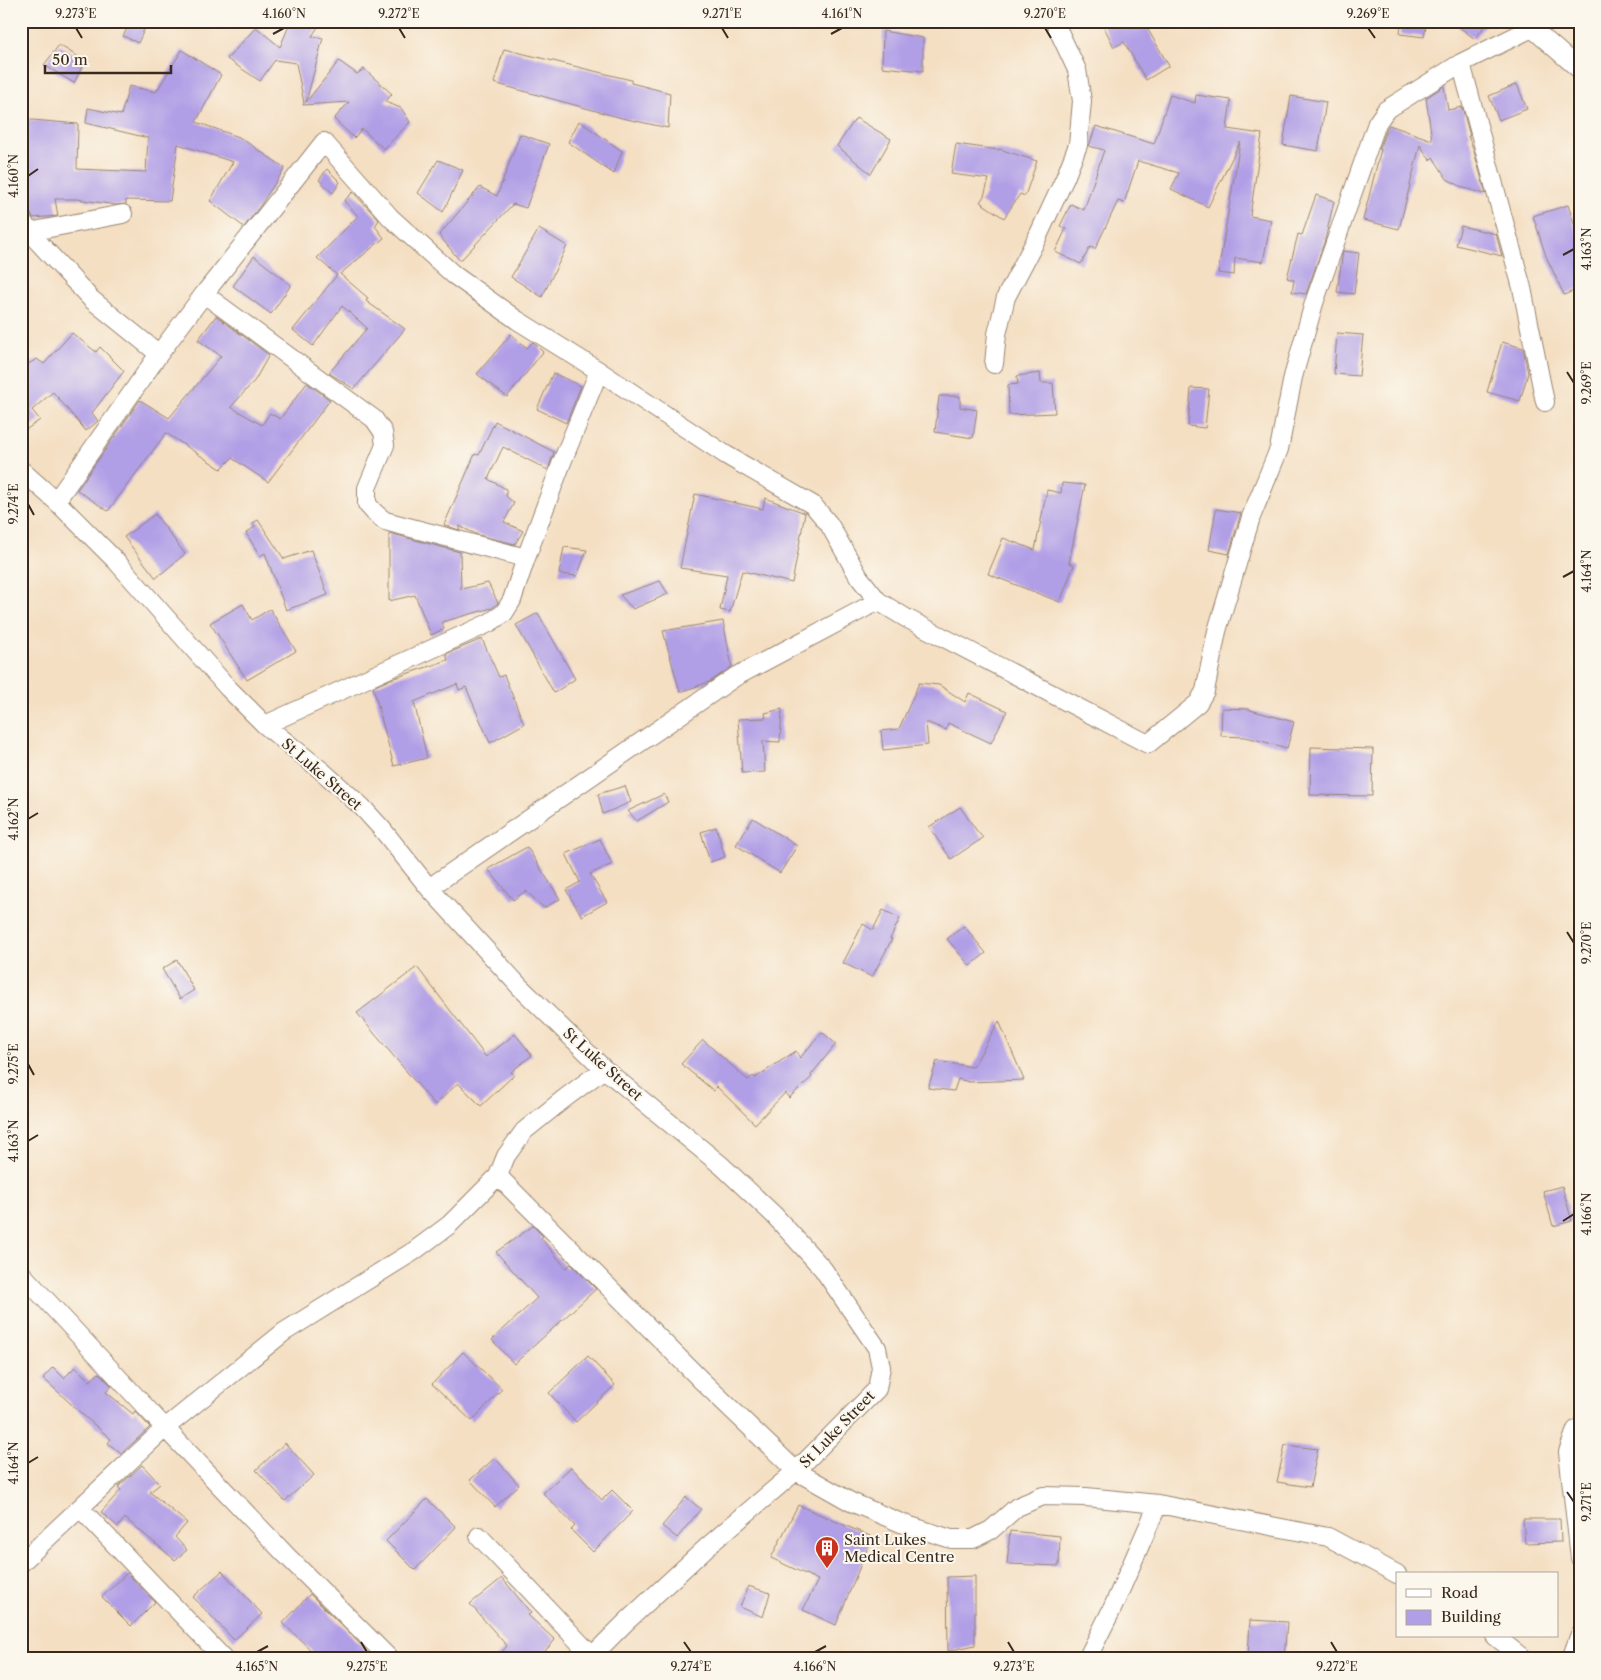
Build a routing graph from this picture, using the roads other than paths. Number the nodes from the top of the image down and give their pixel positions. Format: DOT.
graph roads {
  1 [pos="1054,21"];
  2 [pos="1538,25"];
  3 [pos="1461,63"];
  4 [pos="1580,70"];
  5 [pos="123,214"];
  6 [pos="25,225"];
  7 [pos="204,294"];
  8 [pos="159,354"];
  9 [pos="994,364"];
  10 [pos="599,371"];
  11 [pos="1545,402"];
  12 [pos="21,470"];
  13 [pos="56,501"];
  14 [pos="526,558"];
  15 [pos="878,601"];
  16 [pos="265,725"];
  17 [pos="429,888"];
  18 [pos="604,1069"];
  19 [pos="498,1176"];
  20 [pos="21,1273"];
  21 [pos="1580,1427"];
  22 [pos="165,1428"];
  23 [pos="796,1470"];
  24 [pos="1158,1504"];
  25 [pos="80,1508"];
  26 [pos="478,1536"];
  27 [pos="1580,1558"];
  28 [pos="21,1563"];
  29 [pos="1396,1573"];
  30 [pos="1580,1634"];
  31 [pos="1498,1638"];
  32 [pos="591,1657"];
  33 [pos="224,1659"];
  34 [pos="390,1659"];
  35 [pos="1087,1659"];
  36 [pos="1524,1659"];
  37 [pos="1571,1659"];
  1 -- 9 [label="street"];
  2 -- 3 [label="street"];
  2 -- 4 [label="street"];
  3 -- 11 [label="street"];
  3 -- 15 [label="street"];
  5 -- 6 [label="street"];
  6 -- 8 [label="street"];
  7 -- 8 [label="street"];
  7 -- 10 [label="street"];
  7 -- 14 [label="street"];
  8 -- 13 [label="street"];
  10 -- 14 [label="street"];
  10 -- 15 [label="street"];
  12 -- 13 [label="street, St Luke Street"];
  13 -- 16 [label="street, St Luke Street"];
  14 -- 16 [label="street"];
  15 -- 17 [label="street"];
  16 -- 17 [label="street, St Luke Street"];
  17 -- 18 [label="street, St Luke Street"];
  18 -- 19 [label="street"];
  18 -- 23 [label="street, St Luke Street"];
  19 -- 22 [label="street"];
  19 -- 23 [label="street"];
  20 -- 22 [label="street"];
  21 -- 27 [label="street"];
  22 -- 25 [label="street"];
  22 -- 34 [label="street"];
  23 -- 24 [label="street"];
  23 -- 32 [label="street, St Luke Street"];
  24 -- 29 [label="street"];
  24 -- 35 [label="street"];
  25 -- 28 [label="street"];
  25 -- 33 [label="street"];
  26 -- 32 [label="street"];
  30 -- 37 [label="street"];
  31 -- 36 [label="street"];
}
